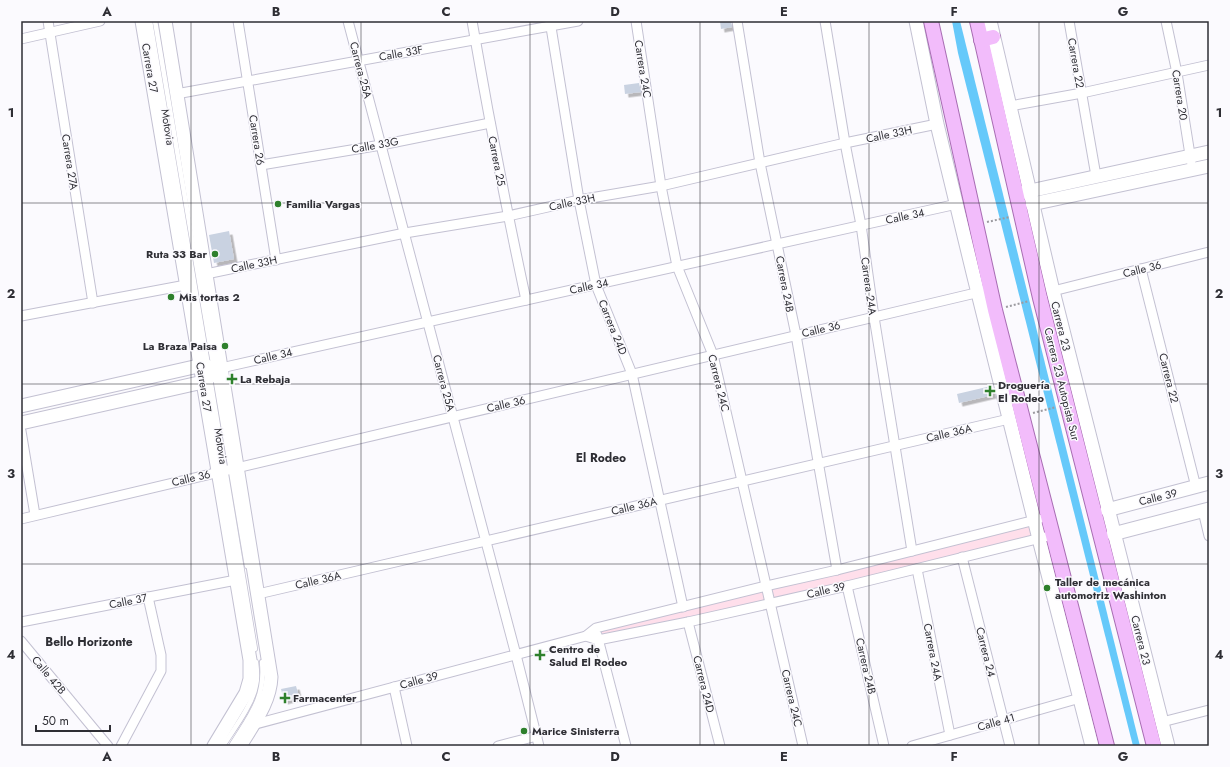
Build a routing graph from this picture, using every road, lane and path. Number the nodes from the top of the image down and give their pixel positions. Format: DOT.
graph roads {
  1 [pos="48,21"];
  2 [pos="100,21"];
  3 [pos="142,21"];
  4 [pos="150,21"];
  5 [pos="155,21"];
  6 [pos="165,21"];
  7 [pos="238,21"];
  8 [pos="348,21"];
  9 [pos="472,21"];
  10 [pos="578,21"];
  11 [pos="636,21"];
  12 [pos="737,21"];
  13 [pos="825,21"];
  14 [pos="916,21"];
  15 [pos="932,21"];
  16 [pos="977,21"];
  17 [pos="990,21"];
  18 [pos="1069,21"];
  19 [pos="1166,21"];
  20 [pos="550,24"];
  21 [pos="50,32"];
  22 [pos="987,38"];
  23 [pos="21,39"];
  24 [pos="475,40"];
  25 [pos="359,60"];
  26 [pos="1209,64"];
  27 [pos="1177,72"];
  28 [pos="248,81"];
  29 [pos="1082,93"];
  30 [pos="176,94"];
  31 [pos="1010,106"];
  32 [pos="490,123"];
  33 [pos="937,124"];
  34 [pos="845,142"];
  35 [pos="381,145"];
  36 [pos="1209,152"];
  37 [pos="1190,156"];
  38 [pos="760,163"];
  39 [pos="261,166"];
  40 [pos="1209,166"];
  41 [pos="1192,170"];
  42 [pos="1096,176"];
  43 [pos="661,186"];
  44 [pos="1022,193"];
  45 [pos="579,200"];
  46 [pos="957,204"];
  47 [pos="1032,204"];
  48 [pos="508,216"];
  49 [pos="1015,216"];
  50 [pos="980,223"];
  51 [pos="861,225"];
  52 [pos="405,233"];
  53 [pos="777,244"];
  54 [pos="1209,252"];
  55 [pos="276,260"];
  56 [pos="677,266"];
  57 [pos="1141,269"];
  58 [pos="206,274"];
  59 [pos="186,285"];
  60 [pos="596,285"];
  61 [pos="984,291"];
  62 [pos="1053,291"];
  63 [pos="526,300"];
  64 [pos="1032,300"];
  65 [pos="92,303"];
  66 [pos="1015,305"];
  67 [pos="21,316"];
  68 [pos="874,317"];
  69 [pos="428,321"];
  70 [pos="796,335"];
  71 [pos="713,355"];
  72 [pos="210,371"];
  73 [pos="632,374"];
  74 [pos="21,406"];
  75 [pos="1057,406"];
  76 [pos="1044,410"];
  77 [pos="453,416"];
  78 [pos="1009,419"];
  79 [pos="21,423"];
  80 [pos="21,431"];
  81 [pos="895,446"];
  82 [pos="818,464"];
  83 [pos="228,470"];
  84 [pos="742,481"];
  85 [pos="1209,483"];
  86 [pos="1196,487"];
  87 [pos="659,501"];
  88 [pos="1107,510"];
  89 [pos="1206,510"];
  90 [pos="34,515"];
  91 [pos="1048,516"];
  92 [pos="21,519"];
  93 [pos="1034,520"];
  94 [pos="1113,534"];
  95 [pos="1053,535"];
  96 [pos="1209,536"];
  97 [pos="1039,539"];
  98 [pos="486,541"];
  99 [pos="912,551"];
  100 [pos="962,558"];
  101 [pos="917,569"];
  102 [pos="837,570"];
  103 [pos="236,580"];
  104 [pos="766,586"];
  105 [pos="847,586"];
  106 [pos="258,594"];
  107 [pos="148,597"];
  108 [pos="770,604"];
  109 [pos="683,607"];
  110 [pos="21,622"];
  111 [pos="688,622"];
  112 [pos="596,628"];
  113 [pos="586,636"];
  114 [pos="598,640"];
  115 [pos="21,641"];
  116 [pos="260,644"];
  117 [pos="255,652"];
  118 [pos="516,655"];
  119 [pos="256,657"];
  120 [pos="262,657"];
  121 [pos="394,687"];
  122 [pos="1080,698"];
  123 [pos="1209,710"];
  124 [pos="1004,720"];
  125 [pos="1162,722"];
  126 [pos="252,725"];
  127 [pos="950,735"];
  128 [pos="537,736"];
  129 [pos="932,743"];
  130 [pos="108,746"];
  131 [pos="121,746"];
  132 [pos="214,746"];
  133 [pos="223,746"];
  134 [pos="231,746"];
  135 [pos="240,746"];
  136 [pos="407,746"];
  137 [pos="498,746"];
  138 [pos="539,746"];
  139 [pos="626,746"];
  140 [pos="720,746"];
  141 [pos="803,746"];
  142 [pos="884,746"];
  143 [pos="912,746"];
  144 [pos="1010,746"];
  145 [pos="1092,746"];
  146 [pos="1107,746"];
  147 [pos="1154,746"];
  148 [pos="1168,746"];
  1 -- 21 [label="street, Carrera 27A"];
  2 -- 21 [label="street"];
  3 -- 59 [label="street, Carrera 27"];
  4 -- 72 [label="lane, Motovia"];
  5 -- 72 [label="lane, Motovia"];
  6 -- 30 [label="street, Carrera 27"];
  7 -- 28 [label="street, Carrera 26"];
  8 -- 25 [label="street, Carrera 25A"];
  9 -- 24 [label="street, Carrera 25"];
  10 -- 20 [label="street, Calle 33F"];
  11 -- 43 [label="street, Carrera 24C"];
  12 -- 38 [label="street, Carrera 24B"];
  13 -- 34 [label="street, Carrera 24A"];
  14 -- 33 [label="street"];
  15 -- 61 [label="main road"];
  16 -- 22 [label="main road, Carrera 23 Autopista Sur"];
  17 -- 22 [label="street, Carrera 23"];
  18 -- 29 [label="street, Carrera 22"];
  19 -- 27 [label="street, Carrera 20"];
  20 -- 24 [label="street, Calle 33F"];
  20 -- 45 [label="street, Carrera 24D"];
  21 -- 23 [label="street"];
  21 -- 65 [label="street, Carrera 27A"];
  22 -- 31 [label="street, Carrera 23"];
  22 -- 44 [label="main road, Carrera 23 Autopista Sur"];
  24 -- 25 [label="street, Calle 33F"];
  24 -- 32 [label="street, Carrera 25"];
  25 -- 28 [label="street, Calle 33F"];
  25 -- 35 [label="street, Carrera 25A"];
  26 -- 27 [label="street"];
  27 -- 29 [label="street"];
  27 -- 37 [label="street, Carrera 20"];
  28 -- 30 [label="street, Calle 33F"];
  28 -- 39 [label="street, Carrera 26"];
  29 -- 31 [label="street"];
  29 -- 42 [label="street, Carrera 22"];
  30 -- 58 [label="street, Carrera 27"];
  31 -- 44 [label="street, Carrera 23"];
  32 -- 35 [label="street, Calle 33G"];
  32 -- 48 [label="street, Carrera 25"];
  33 -- 34 [label="street, Calle 33H"];
  33 -- 46 [label="street"];
  34 -- 38 [label="street, Calle 33H"];
  34 -- 51 [label="street, Carrera 24A"];
  35 -- 39 [label="street, Calle 33G"];
  35 -- 52 [label="street, Carrera 25A"];
  36 -- 37 [label="street"];
  37 -- 41 [label="street, Carrera 20"];
  37 -- 42 [label="street"];
  38 -- 43 [label="street, Calle 33H"];
  38 -- 53 [label="street, Carrera 24B"];
  39 -- 55 [label="street, Carrera 26"];
  40 -- 41 [label="street"];
  41 -- 47 [label="street"];
  42 -- 44 [label="street"];
  43 -- 45 [label="street, Calle 33H"];
  43 -- 56 [label="street, Carrera 24C"];
  44 -- 47 [label="street, Carrera 23"];
  44 -- 147 [label="main road, Carrera 23 Autopista Sur"];
  45 -- 48 [label="street, Calle 33H"];
  45 -- 60 [label="street, Carrera 24D"];
  46 -- 51 [label="street, Calle 34"];
  46 -- 61 [label="street"];
  47 -- 62 [label="street, Carrera 23"];
  48 -- 52 [label="street, Calle 33H"];
  48 -- 63 [label="street, Carrera 25"];
  49 -- 50 [label="path"];
  51 -- 53 [label="street, Calle 34"];
  51 -- 68 [label="street, Carrera 24A"];
  52 -- 55 [label="street, Calle 33H"];
  52 -- 69 [label="street, Carrera 25A"];
  53 -- 56 [label="street, Calle 34"];
  53 -- 70 [label="street, Carrera 24B"];
  54 -- 57 [label="street, Calle 36"];
  55 -- 58 [label="street, Calle 33H"];
  56 -- 60 [label="street, Calle 34"];
  56 -- 71 [label="street, Carrera 24C"];
  57 -- 62 [label="street, Calle 36"];
  57 -- 86 [label="street, Carrera 22"];
  58 -- 72 [label="street, Carrera 27"];
  59 -- 65 [label="street"];
  59 -- 72 [label="street, Carrera 27"];
  60 -- 63 [label="street, Calle 34"];
  60 -- 73 [label="street, Carrera 24D"];
  61 -- 68 [label="street, Calle 36"];
  61 -- 78 [label="street"];
  61 -- 91 [label="main road"];
  62 -- 88 [label="street, Carrera 23"];
  63 -- 69 [label="street, Calle 34"];
  64 -- 66 [label="path"];
  65 -- 67 [label="street"];
  68 -- 70 [label="street, Calle 36"];
  68 -- 81 [label="street, Carrera 24A"];
  69 -- 72 [label="street, Calle 34"];
  69 -- 77 [label="street, Carrera 25A"];
  70 -- 71 [label="street, Calle 36"];
  70 -- 82 [label="street, Carrera 24B"];
  71 -- 73 [label="street, Calle 36"];
  71 -- 84 [label="street, Carrera 24C"];
  72 -- 74 [label="street, Calle 34"];
  72 -- 79 [label="street, Calle 34"];
  72 -- 83 [label="street, Carrera 27"];
  72 -- 83 [label="street, Carrera 27"];
  73 -- 77 [label="street, Calle 36"];
  73 -- 87 [label="street, Carrera 24D"];
  75 -- 76 [label="path"];
  77 -- 83 [label="street, Calle 36"];
  77 -- 98 [label="street, Carrera 25A"];
  78 -- 81 [label="street, Calle 36A"];
  78 -- 93 [label="street"];
  80 -- 90 [label="street"];
  81 -- 82 [label="street, Calle 36A"];
  81 -- 99 [label="street, Carrera 24A"];
  82 -- 84 [label="street, Calle 36A"];
  82 -- 102 [label="street, Carrera 24B"];
  83 -- 90 [label="street, Calle 36"];
  83 -- 103 [label="street, Carrera 27"];
  83 -- 106 [label="street, Carrera 27"];
  83 -- 116 [label="lane, Motovia"];
  83 -- 117 [label="lane, Motovia"];
  84 -- 87 [label="street, Calle 36A"];
  84 -- 104 [label="street, Carrera 24C"];
  85 -- 86 [label="street, Calle 39"];
  86 -- 88 [label="street, Calle 39"];
  87 -- 98 [label="street, Calle 36A"];
  87 -- 109 [label="street, Carrera 24D"];
  88 -- 94 [label="street, Carrera 23"];
  89 -- 94 [label="street"];
  89 -- 96 [label="street"];
  90 -- 92 [label="street, Calle 36"];
  91 -- 93 [label="street, Calle 39"];
  91 -- 95 [label="main road"];
  93 -- 97 [label="street"];
  93 -- 99 [label="street, Calle 39"];
  94 -- 125 [label="street, Carrera 23"];
  95 -- 97 [label="street, Calle 39"];
  95 -- 146 [label="main road"];
  97 -- 100 [label="street, Calle 39"];
  97 -- 122 [label="street"];
  98 -- 106 [label="street, Calle 36A"];
  98 -- 118 [label="street, Carrera 25A"];
  99 -- 102 [label="street, Calle 39"];
  100 -- 101 [label="street, Calle 39"];
  100 -- 124 [label="street, Carrera 24"];
  101 -- 105 [label="street, Calle 39"];
  101 -- 127 [label="street, Carrera 24A"];
  102 -- 104 [label="street, Calle 39"];
  103 -- 107 [label="street, Calle 37"];
  103 -- 132 [label="street, Carrera 27"];
  104 -- 108 [label="street, Carrera 24C"];
  104 -- 109 [label="street, Calle 39"];
  105 -- 108 [label="street, Calle 39"];
  105 -- 142 [label="street, Carrera 24B"];
  106 -- 126 [label="street, Carrera 27"];
  107 -- 110 [label="street, Calle 37"];
  107 -- 131 [label="street"];
  108 -- 111 [label="street, Calle 39"];
  108 -- 141 [label="street, Carrera 24C"];
  109 -- 112 [label="street, Calle 39"];
  111 -- 114 [label="street, Calle 39"];
  111 -- 140 [label="street, Carrera 24D"];
  112 -- 113 [label="street, Calle 39"];
  112 -- 114 [label="street"];
  113 -- 114 [label="street, Calle 39"];
  113 -- 118 [label="street, Calle 39"];
  114 -- 139 [label="street"];
  115 -- 130 [label="street, Calle 42B"];
  118 -- 121 [label="street, Calle 39"];
  118 -- 128 [label="street, Carrera 25A"];
  119 -- 133 [label="lane"];
  120 -- 134 [label="lane"];
  121 -- 126 [label="street, Calle 39"];
  121 -- 136 [label="street"];
  122 -- 124 [label="street, Calle 41"];
  122 -- 145 [label="street"];
  123 -- 125 [label="street"];
  124 -- 127 [label="street, Calle 41"];
  124 -- 144 [label="street, Carrera 24"];
  125 -- 148 [label="street, Carrera 23"];
  126 -- 135 [label="street, Carrera 27"];
  127 -- 129 [label="street, Calle 41"];
  128 -- 137 [label="street"];
  128 -- 138 [label="street, Carrera 25A"];
  129 -- 143 [label="street, Calle 41"];
}
